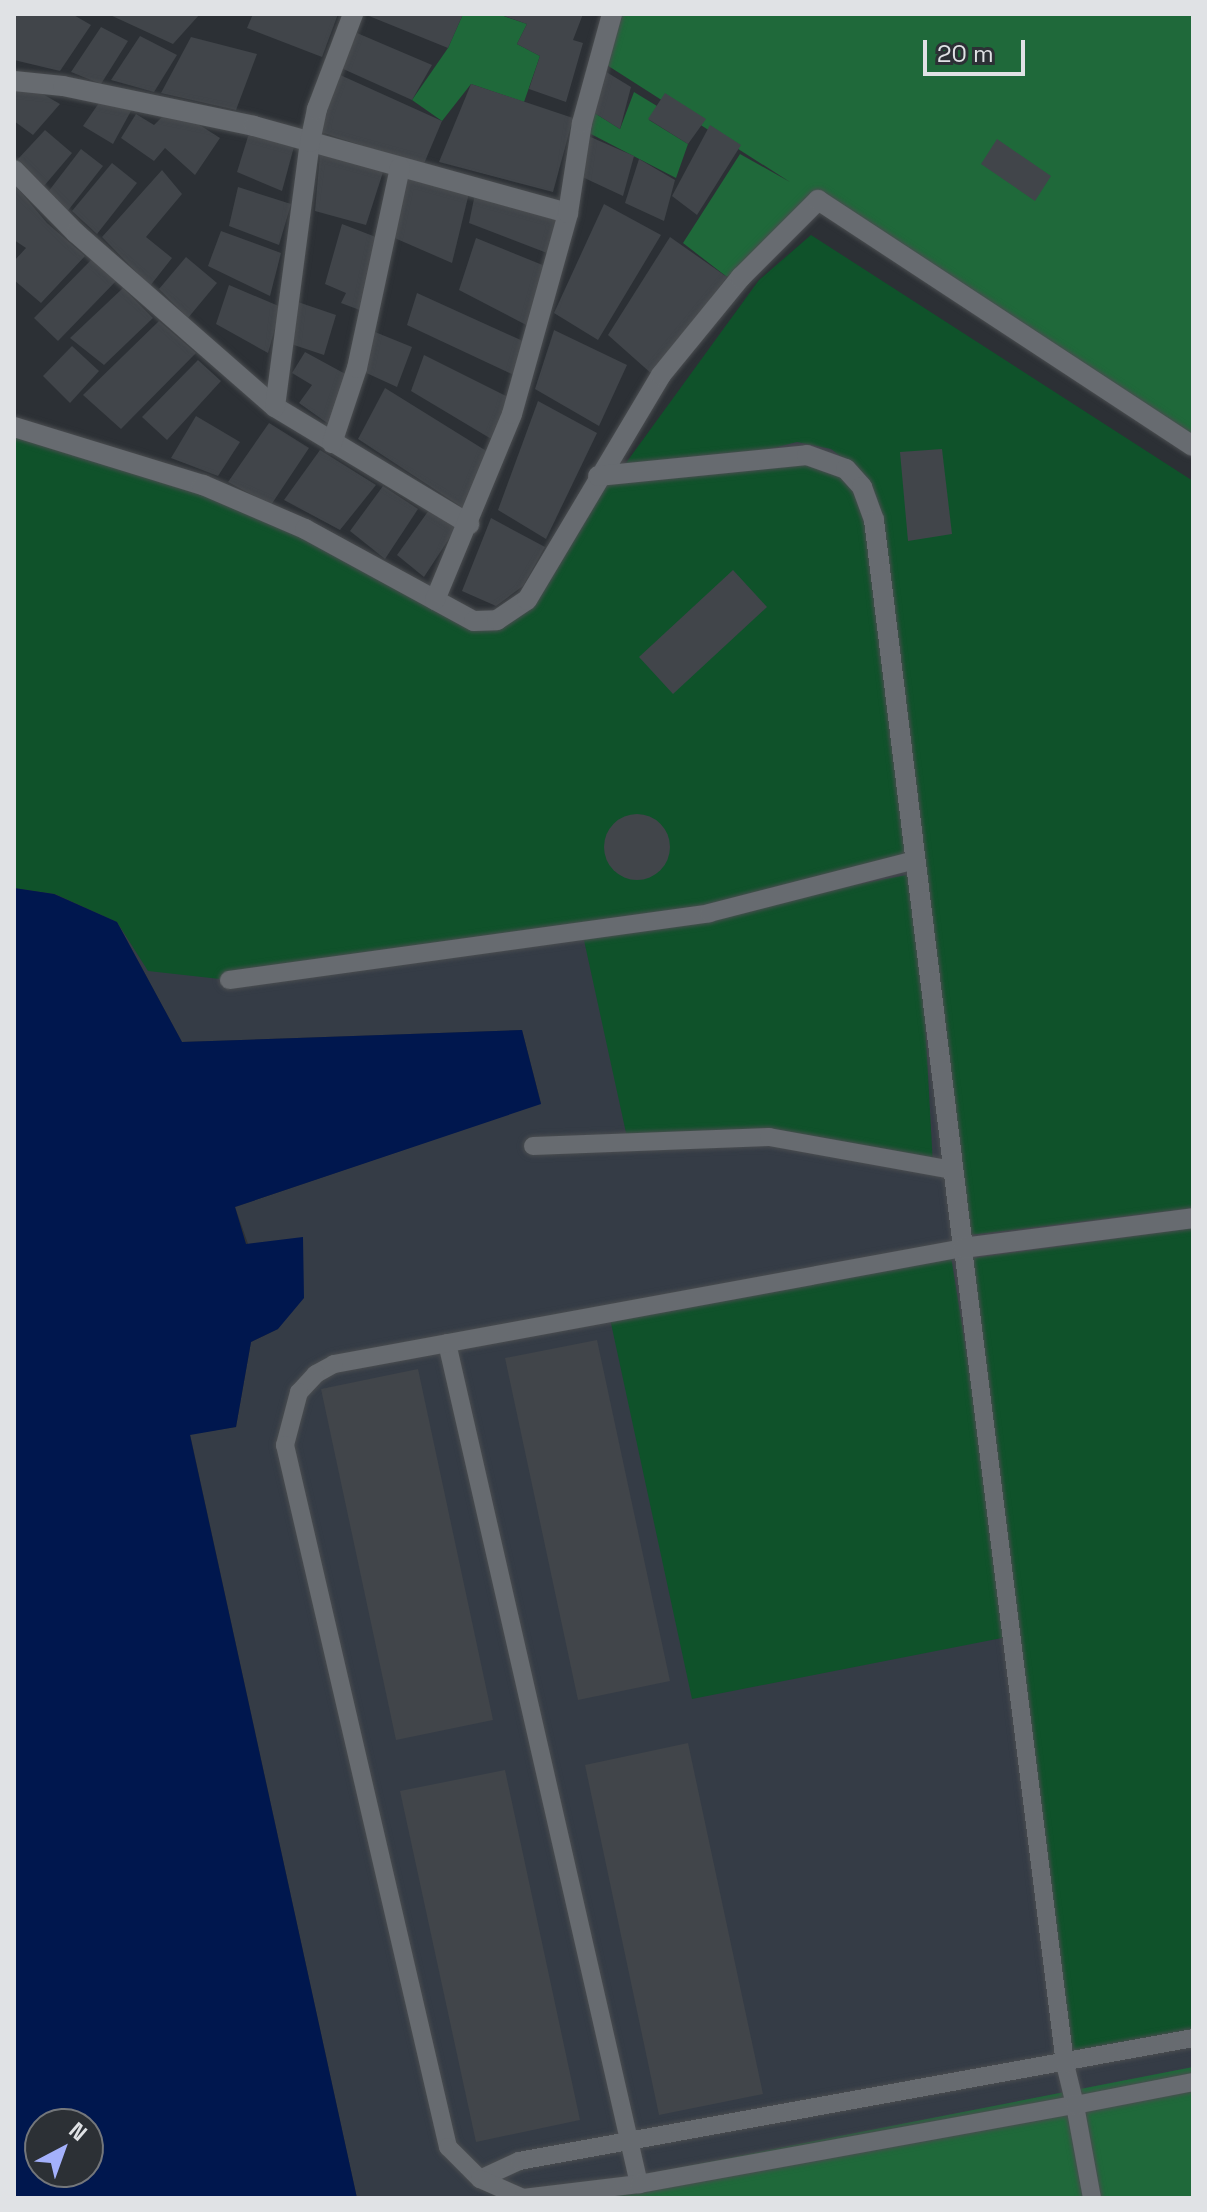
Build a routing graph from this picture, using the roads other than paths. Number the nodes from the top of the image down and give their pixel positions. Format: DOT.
graph roads {
  1 [pos="353,14"];
  2 [pos="612,14"];
  3 [pos="14,81"];
  4 [pos="310,142"];
  5 [pos="400,168"];
  6 [pos="14,170"];
  7 [pos="568,213"];
  8 [pos="275,407"];
  9 [pos="14,427"];
  10 [pos="332,443"];
  11 [pos="1193,446"];
  12 [pos="598,476"];
  13 [pos="469,524"];
  14 [pos="435,600"];
  15 [pos="915,860"];
  16 [pos="229,980"];
  17 [pos="533,1146"];
  18 [pos="953,1170"];
  19 [pos="1193,1218"];
  20 [pos="963,1248"];
  21 [pos="447,1343"];
  22 [pos="1193,2038"];
  23 [pos="1065,2064"];
  24 [pos="1193,2082"];
  25 [pos="1075,2105"];
  26 [pos="628,2142"];
  27 [pos="480,2179"];
  28 [pos="639,2184"];
  29 [pos="1092,2198"];
  1 -- 4 [label="street"];
  2 -- 7 [label="street"];
  3 -- 4 [label="street"];
  4 -- 5 [label="street"];
  4 -- 8 [label="street"];
  5 -- 7 [label="street"];
  5 -- 10 [label="street"];
  6 -- 8 [label="street"];
  7 -- 13 [label="street"];
  8 -- 10 [label="street"];
  9 -- 14 [label="street"];
  10 -- 13 [label="street"];
  11 -- 12 [label="street"];
  12 -- 14 [label="street"];
  12 -- 15 [label="street"];
  13 -- 14 [label="street"];
  15 -- 16 [label="lane"];
  15 -- 18 [label="street"];
  17 -- 18 [label="lane"];
  18 -- 20 [label="street"];
  19 -- 20 [label="street"];
  20 -- 21 [label="lane"];
  20 -- 23 [label="lane"];
  21 -- 26 [label="lane"];
  21 -- 27 [label="lane"];
  22 -- 23 [label="lane"];
  23 -- 25 [label="lane"];
  23 -- 26 [label="lane"];
  24 -- 25 [label="lane"];
  25 -- 28 [label="lane"];
  25 -- 29 [label="lane"];
  26 -- 27 [label="lane"];
  26 -- 28 [label="lane"];
  27 -- 28 [label="lane"];
}
